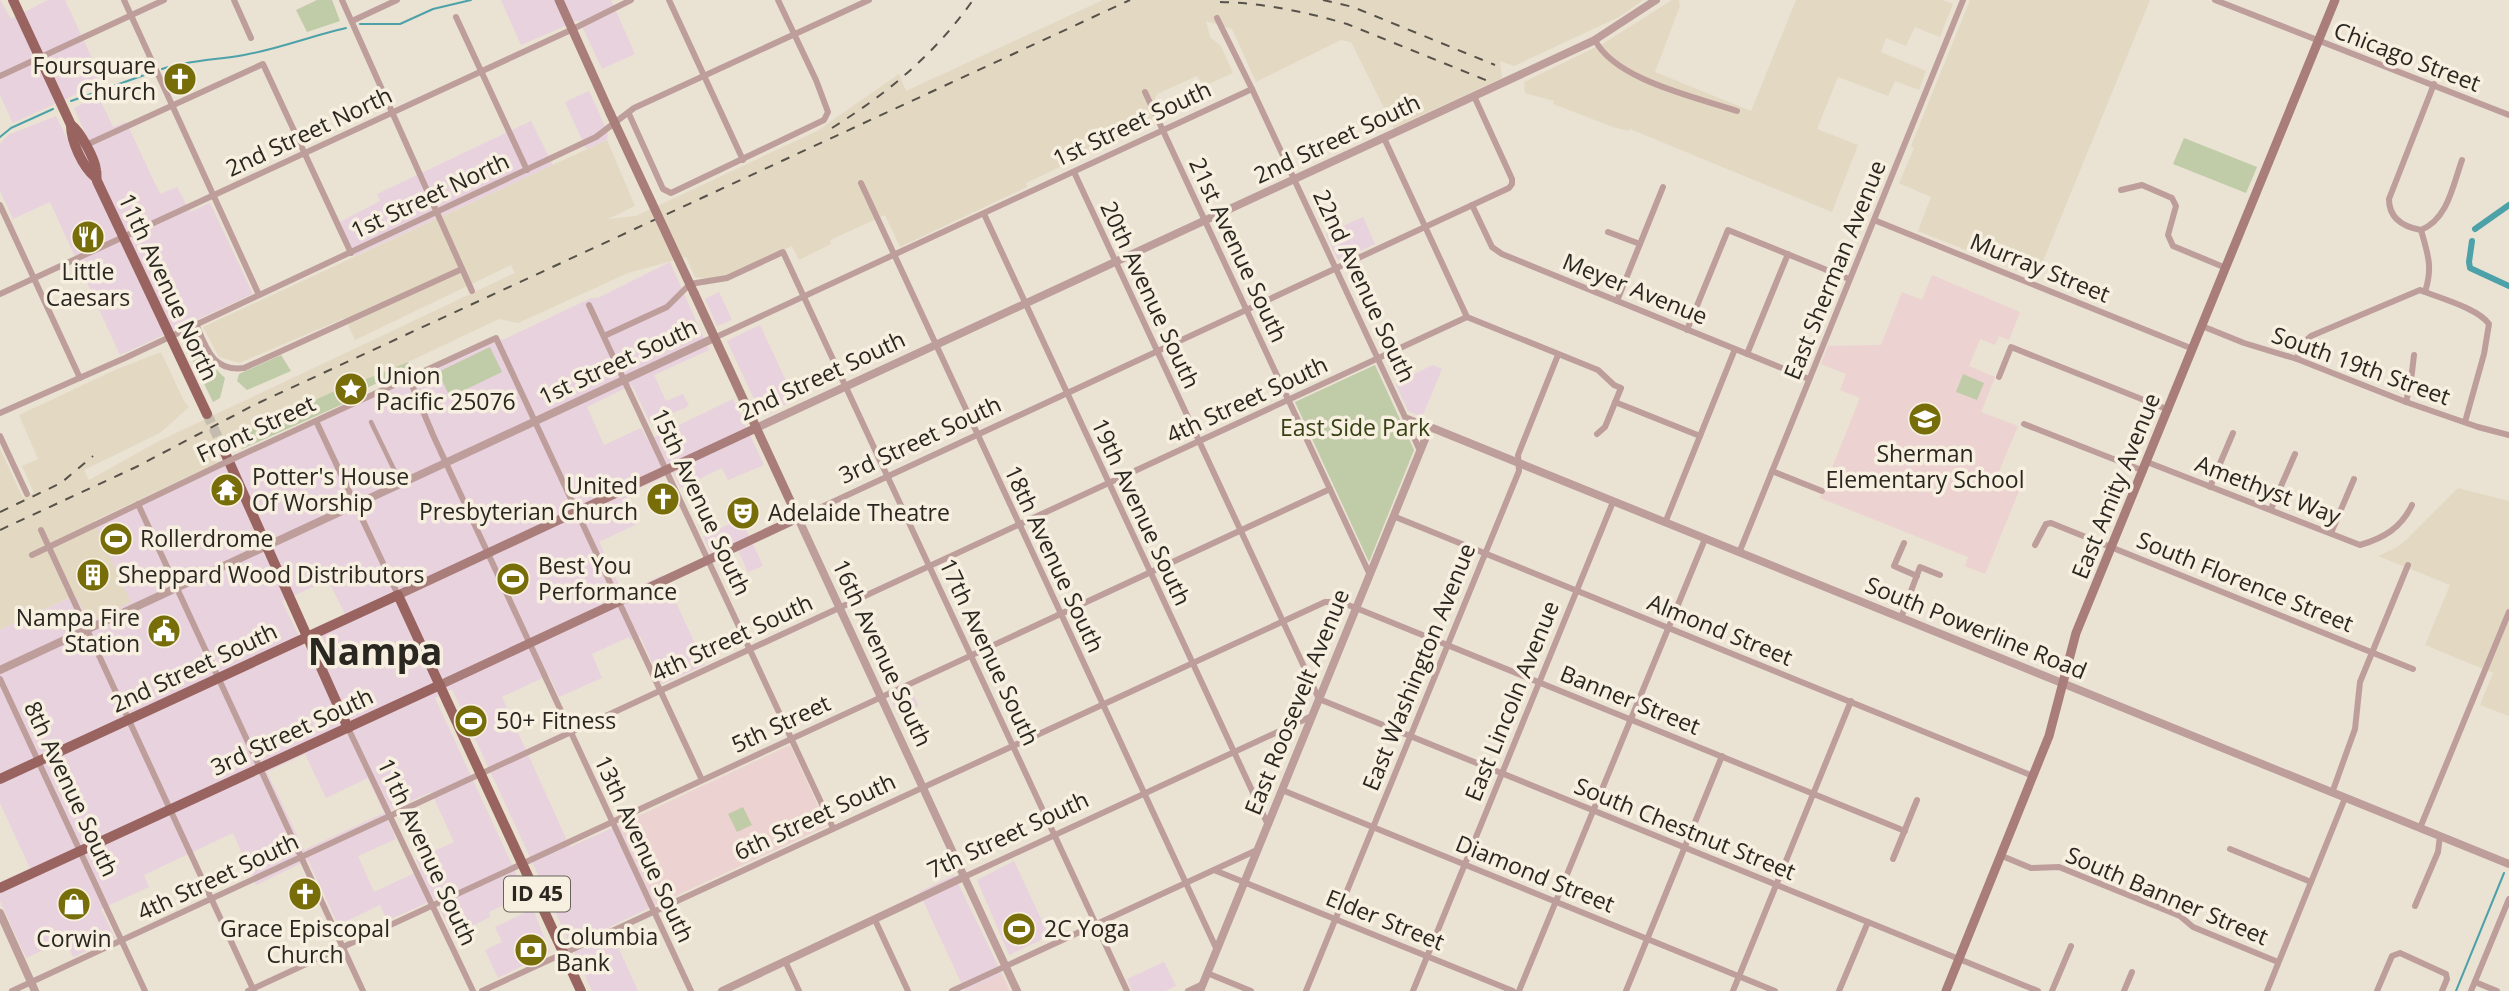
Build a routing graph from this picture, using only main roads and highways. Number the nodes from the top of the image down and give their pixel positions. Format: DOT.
graph roads {
  1 [pos="13,0"];
  2 [pos="559,0"];
  3 [pos="2335,0"];
  4 [pos="71,125"];
  5 [pos="95,177"];
  6 [pos="207,414"];
  7 [pos="756,428"];
  8 [pos="222,446"];
  9 [pos="798,518"];
  10 [pos="398,595"];
  11 [pos="307,637"];
  12 [pos="440,685"];
  13 [pos="348,728"];
  14 [pos="0,779"];
  15 [pos="0,888"];
  16 [pos="581,991"];
  17 [pos="1946,991"];
  1 -- 4 [label="main road, 11th Avenue North"];
  2 -- 7 [label="main road, 16th Avenue South, bridge"];
  3 -- 17 [label="main road, East Amity Avenue"];
  4 -- 5 [label="main road, 11th Avenue North"];
  4 -- 5 [label="main road, 11th Avenue North"];
  5 -- 6 [label="main road, 11th Avenue North"];
  7 -- 9 [label="main road, 16th Avenue South"];
  7 -- 10 [label="main road, 2nd Street South"];
  8 -- 11 [label="main road"];
  9 -- 12 [label="main road, 3rd Street South"];
  10 -- 11 [label="main road, 2nd Street South"];
  10 -- 12 [label="main road"];
  11 -- 13 [label="main road"];
  11 -- 14 [label="main road, 2nd Street South"];
  12 -- 13 [label="main road, 3rd Street South"];
  12 -- 16 [label="main road, ID 45"];
  13 -- 15 [label="main road, 3rd Street South"];
}
